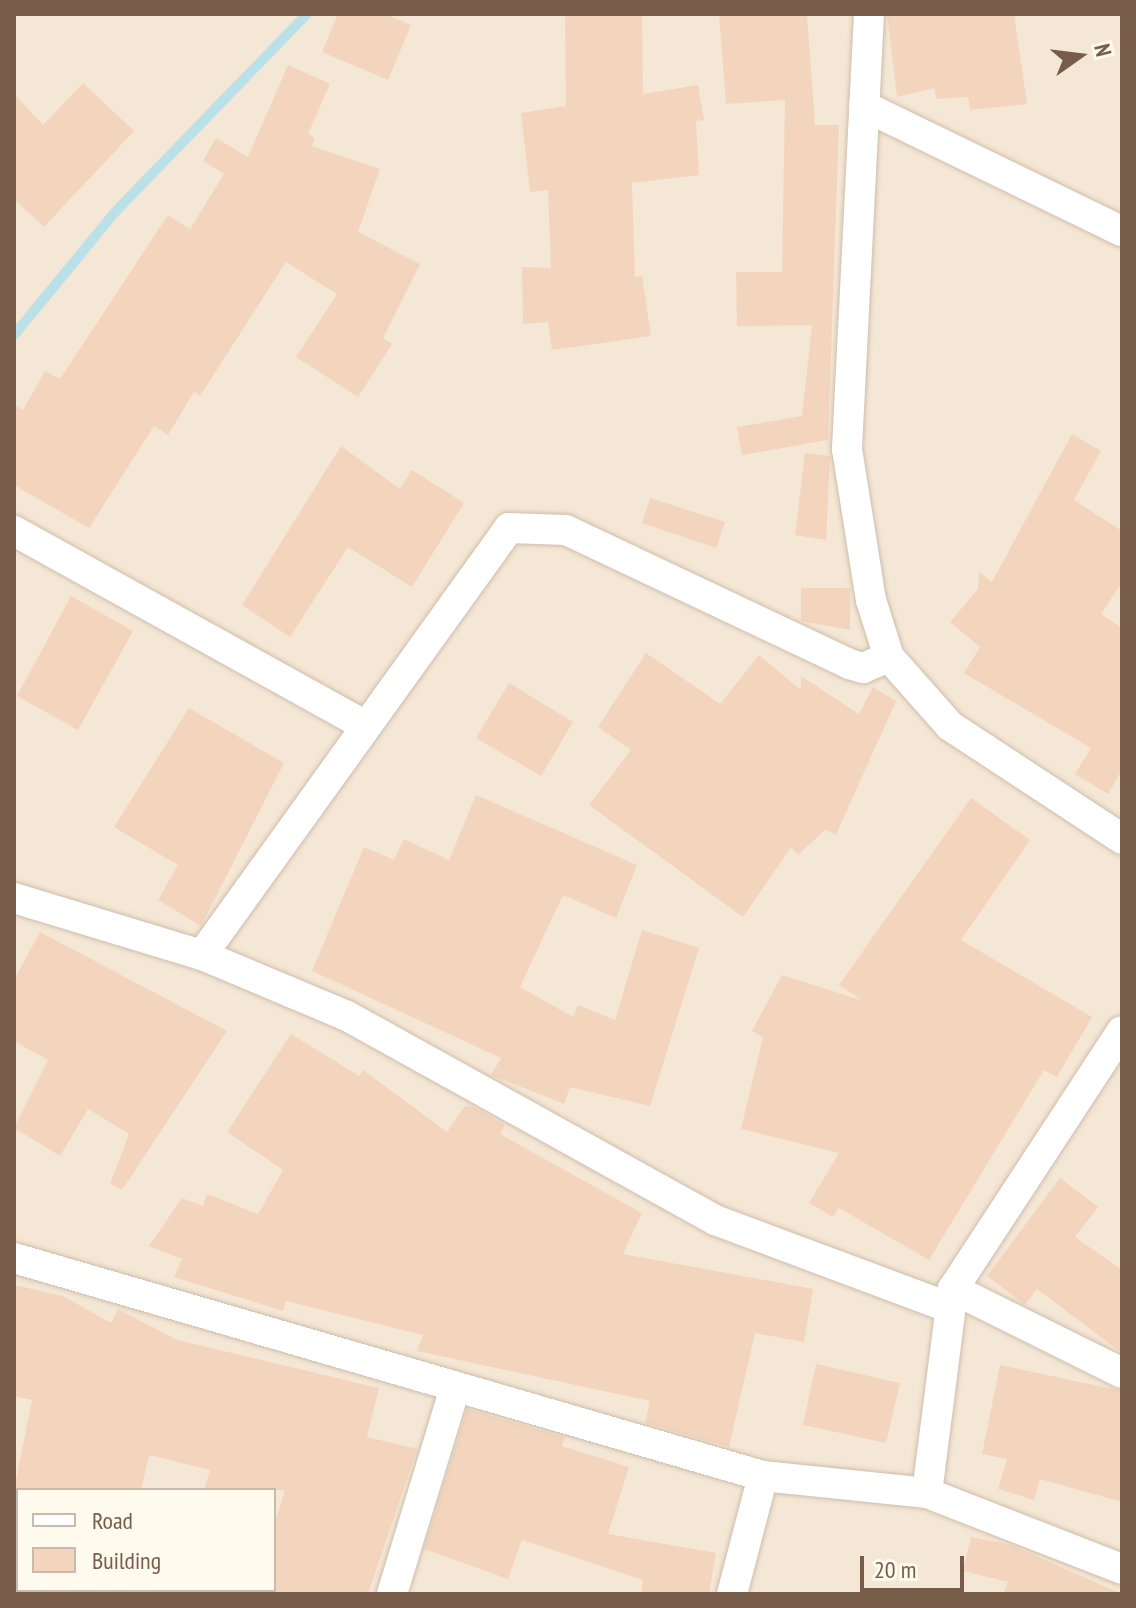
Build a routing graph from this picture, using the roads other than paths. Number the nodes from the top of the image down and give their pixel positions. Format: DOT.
graph roads {
  1 [pos="869,14"];
  2 [pos="864,106"];
  3 [pos="1122,231"];
  4 [pos="14,531"];
  5 [pos="889,657"];
  6 [pos="364,725"];
  7 [pos="1122,839"];
  8 [pos="14,898"];
  9 [pos="202,955"];
  10 [pos="1122,1031"];
  11 [pos="14,1258"];
  12 [pos="952,1298"];
  13 [pos="1122,1373"];
  14 [pos="454,1391"];
  15 [pos="763,1476"];
  16 [pos="927,1493"];
  17 [pos="1122,1569"];
  18 [pos="392,1594"];
  19 [pos="732,1594"];
  1 -- 2 [label="street"];
  2 -- 3 [label="street"];
  2 -- 5 [label="street"];
  4 -- 6 [label="street"];
  5 -- 6 [label="street"];
  5 -- 7 [label="street"];
  6 -- 9 [label="street"];
  8 -- 9 [label="street"];
  9 -- 12 [label="street"];
  10 -- 12 [label="street"];
  11 -- 14 [label="street"];
  12 -- 13 [label="street"];
  12 -- 16 [label="street"];
  14 -- 15 [label="street"];
  14 -- 18 [label="street"];
  15 -- 16 [label="street"];
  15 -- 19 [label="street"];
  16 -- 17 [label="street"];
}
